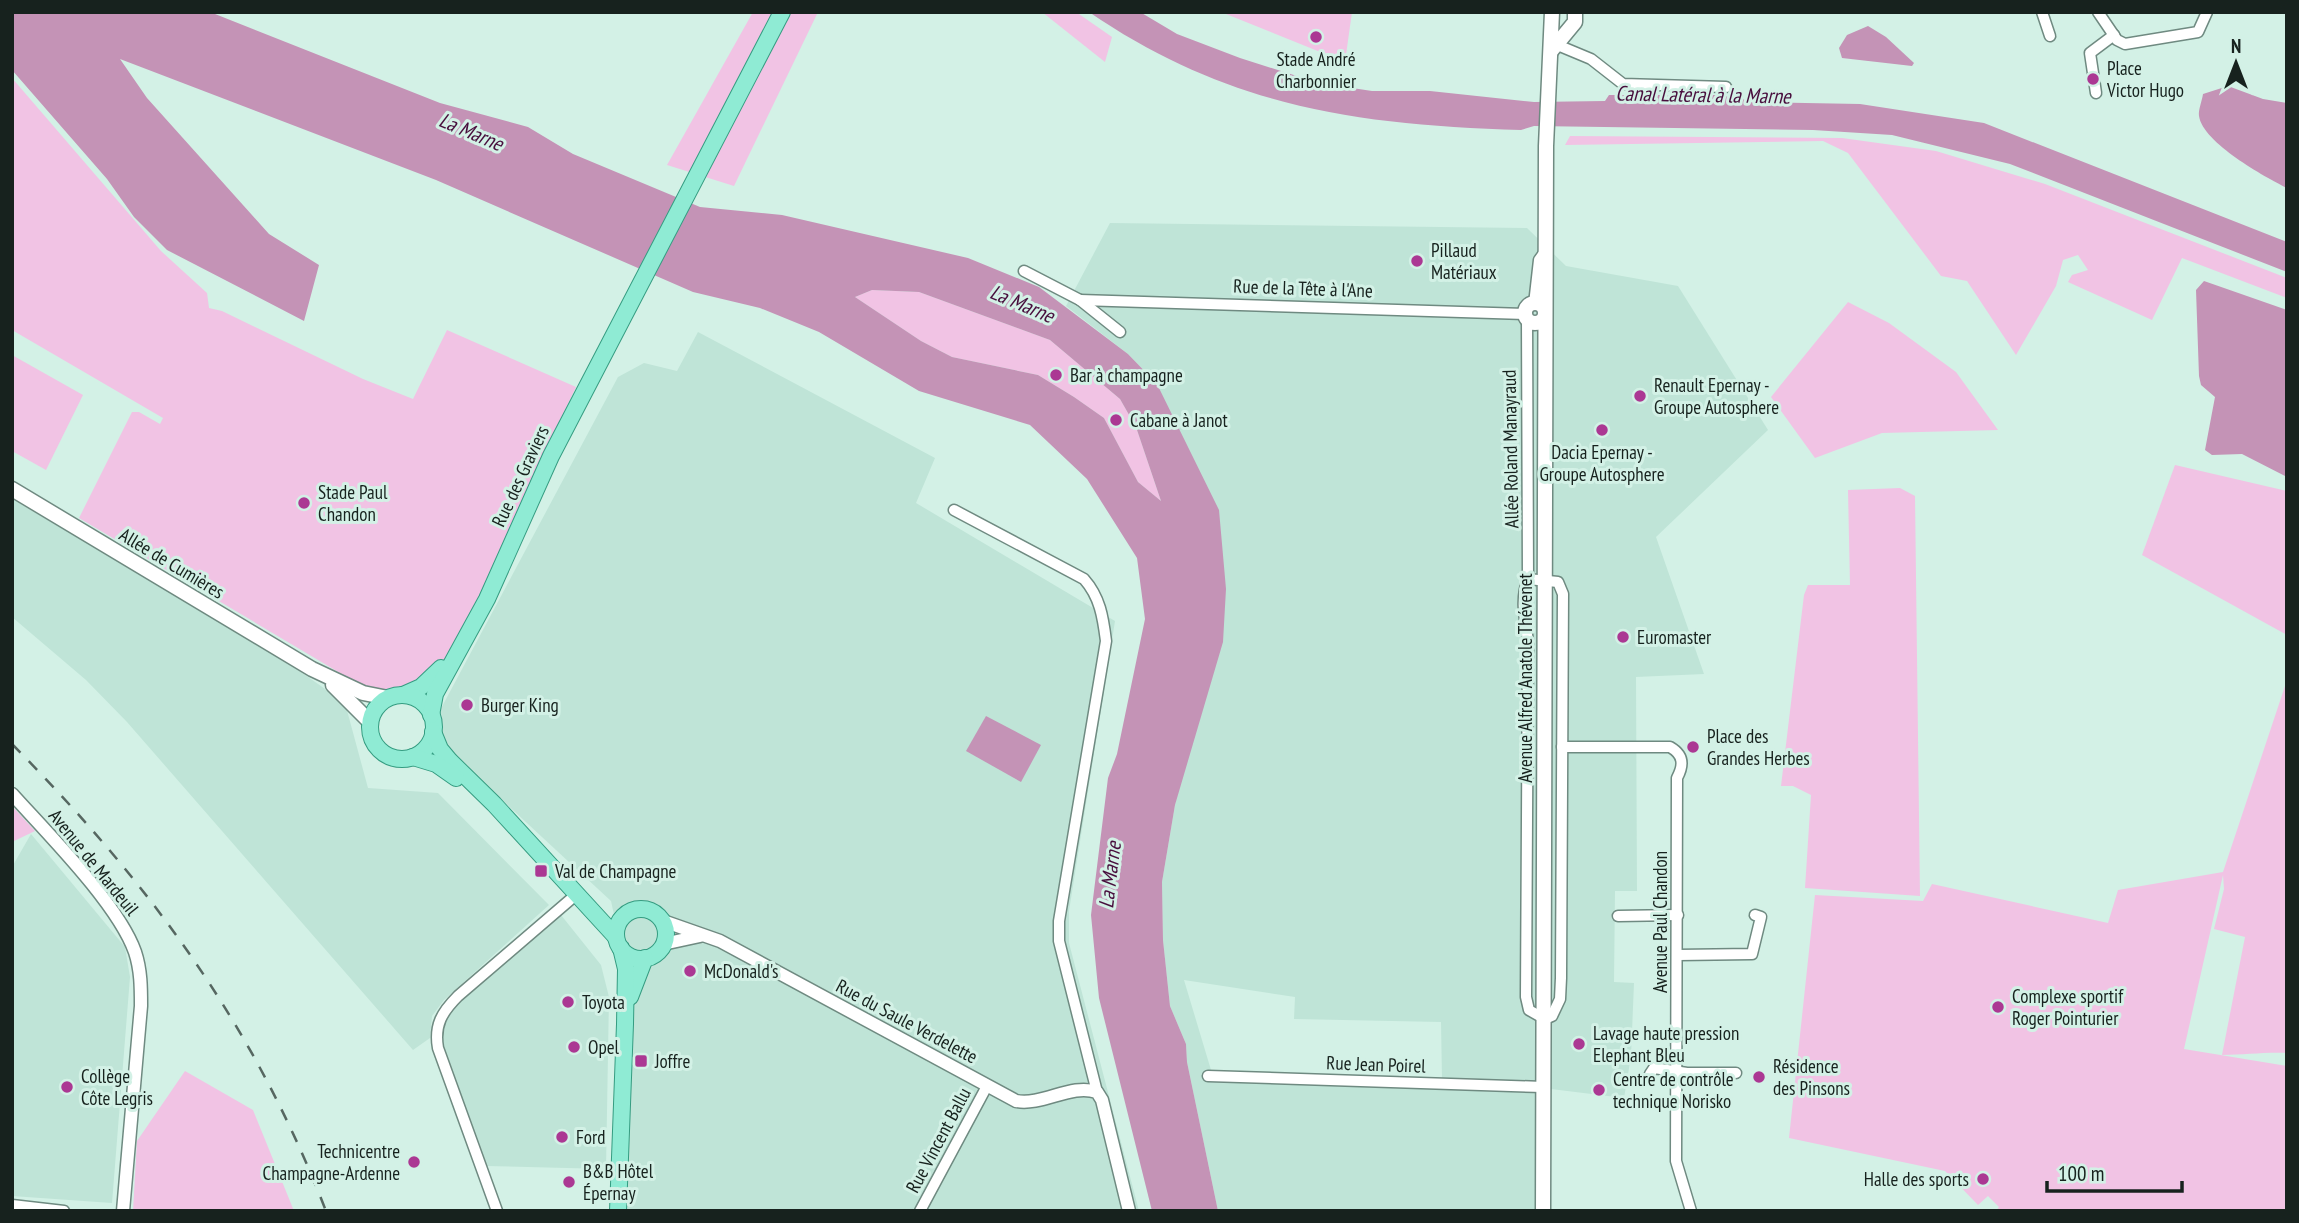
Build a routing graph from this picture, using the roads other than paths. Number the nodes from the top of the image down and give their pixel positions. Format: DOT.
graph roads {
  1 [pos="782,12"];
  2 [pos="2042,12"];
  3 [pos="2098,12"];
  4 [pos="2207,12"];
  5 [pos="1567,18"];
  6 [pos="2050,36"];
  7 [pos="2114,36"];
  8 [pos="1555,44"];
  9 [pos="2125,44"];
  10 [pos="2092,49"];
  11 [pos="1548,69"];
  12 [pos="1726,87"];
  13 [pos="2096,93"];
  14 [pos="1024,271"];
  15 [pos="1080,300"];
  16 [pos="1534,314"];
  17 [pos="1121,332"];
  18 [pos="12,489"];
  19 [pos="954,510"];
  20 [pos="1528,579"];
  21 [pos="1545,579"];
  22 [pos="458,652"];
  23 [pos="312,669"];
  24 [pos="395,697"];
  25 [pos="370,722"];
  26 [pos="432,724"];
  27 [pos="1562,747"];
  28 [pos="413,757"];
  29 [pos="12,794"];
  30 [pos="512,824"];
  31 [pos="580,895"];
  32 [pos="628,912"];
  33 [pos="1678,915"];
  34 [pos="1755,915"];
  35 [pos="1618,916"];
  36 [pos="663,921"];
  37 [pos="707,936"];
  38 [pos="619,943"];
  39 [pos="663,944"];
  40 [pos="1678,955"];
  41 [pos="645,958"];
  42 [pos="1545,1019"];
  43 [pos="625,1024"];
  44 [pos="1678,1072"];
  45 [pos="1736,1073"];
  46 [pos="1650,1074"];
  47 [pos="1208,1076"];
  48 [pos="987,1086"];
  49 [pos="1543,1087"];
  50 [pos="1097,1093"];
  51 [pos="12,1205"];
  52 [pos="64,1211"];
  53 [pos="123,1211"];
  54 [pos="497,1211"];
  55 [pos="618,1211"];
  56 [pos="920,1211"];
  57 [pos="1129,1211"];
  58 [pos="1544,1211"];
  59 [pos="1690,1211"];
  1 -- 22 [label="main road, Rue des Graviers"];
  2 -- 6 [label="street"];
  3 -- 7 [label="street"];
  4 -- 9 [label="street"];
  5 -- 8 [label="main road"];
  5 -- 11 [label="main road, Avenue Alfred Anatole Thévenet"];
  7 -- 9 [label="street"];
  7 -- 10 [label="street"];
  8 -- 11 [label="main road"];
  8 -- 12 [label="street"];
  9 -- 10 [label="street"];
  10 -- 13 [label="street"];
  11 -- 16 [label="main road, Avenue Alfred Anatole Thévenet"];
  14 -- 15 [label="street"];
  15 -- 16 [label="street, Rue de la Tête à l'Ane"];
  15 -- 17 [label="street"];
  16 -- 20 [label="street, Allée Roland Manayraud"];
  16 -- 21 [label="main road, Avenue Alfred Anatole Thévenet"];
  18 -- 23 [label="main road, Allée de Cumières"];
  19 -- 50 [label="street"];
  20 -- 21 [label="street"];
  20 -- 42 [label="street, Allée Roland Manayraud"];
  21 -- 27 [label="street"];
  21 -- 42 [label="main road, Avenue Alfred Anatole Thévenet"];
  22 -- 24 [label="main road, Rue des Graviers"];
  22 -- 26 [label="main road, Rue des Graviers"];
  23 -- 24 [label="main road, Allée de Cumières"];
  23 -- 25 [label="main road, Allée de Cumières"];
  24 -- 25 [label="main road"];
  24 -- 26 [label="main road"];
  25 -- 28 [label="main road"];
  26 -- 28 [label="main road"];
  26 -- 30 [label="main road"];
  27 -- 33 [label="street, Avenue Paul Chandon"];
  27 -- 42 [label="street"];
  28 -- 30 [label="main road"];
  29 -- 53 [label="street, Avenue de Mardeuil"];
  30 -- 31 [label="main road"];
  31 -- 32 [label="main road"];
  31 -- 38 [label="main road"];
  31 -- 54 [label="street"];
  32 -- 36 [label="main road"];
  32 -- 38 [label="main road"];
  33 -- 35 [label="street"];
  33 -- 40 [label="street, Avenue Paul Chandon"];
  34 -- 40 [label="street"];
  36 -- 37 [label="street, Rue du Saule Verdelette"];
  36 -- 39 [label="main road"];
  37 -- 39 [label="street"];
  37 -- 48 [label="street, Rue du Saule Verdelette"];
  38 -- 41 [label="main road"];
  38 -- 43 [label="main road"];
  39 -- 41 [label="main road"];
  40 -- 44 [label="street, Avenue Paul Chandon"];
  41 -- 43 [label="main road"];
  42 -- 49 [label="main road, Avenue Alfred Anatole Thévenet"];
  43 -- 55 [label="main road"];
  44 -- 45 [label="street"];
  44 -- 46 [label="street"];
  44 -- 59 [label="street, Avenue Paul Chandon"];
  47 -- 49 [label="street, Rue Jean Poirel"];
  48 -- 50 [label="street, Rue du Saule Verdelette"];
  48 -- 56 [label="street, Rue Vincent Ballu"];
  49 -- 58 [label="main road, Avenue Alfred Anatole Thévenet"];
  50 -- 57 [label="street"];
  51 -- 52 [label="street"];
}
